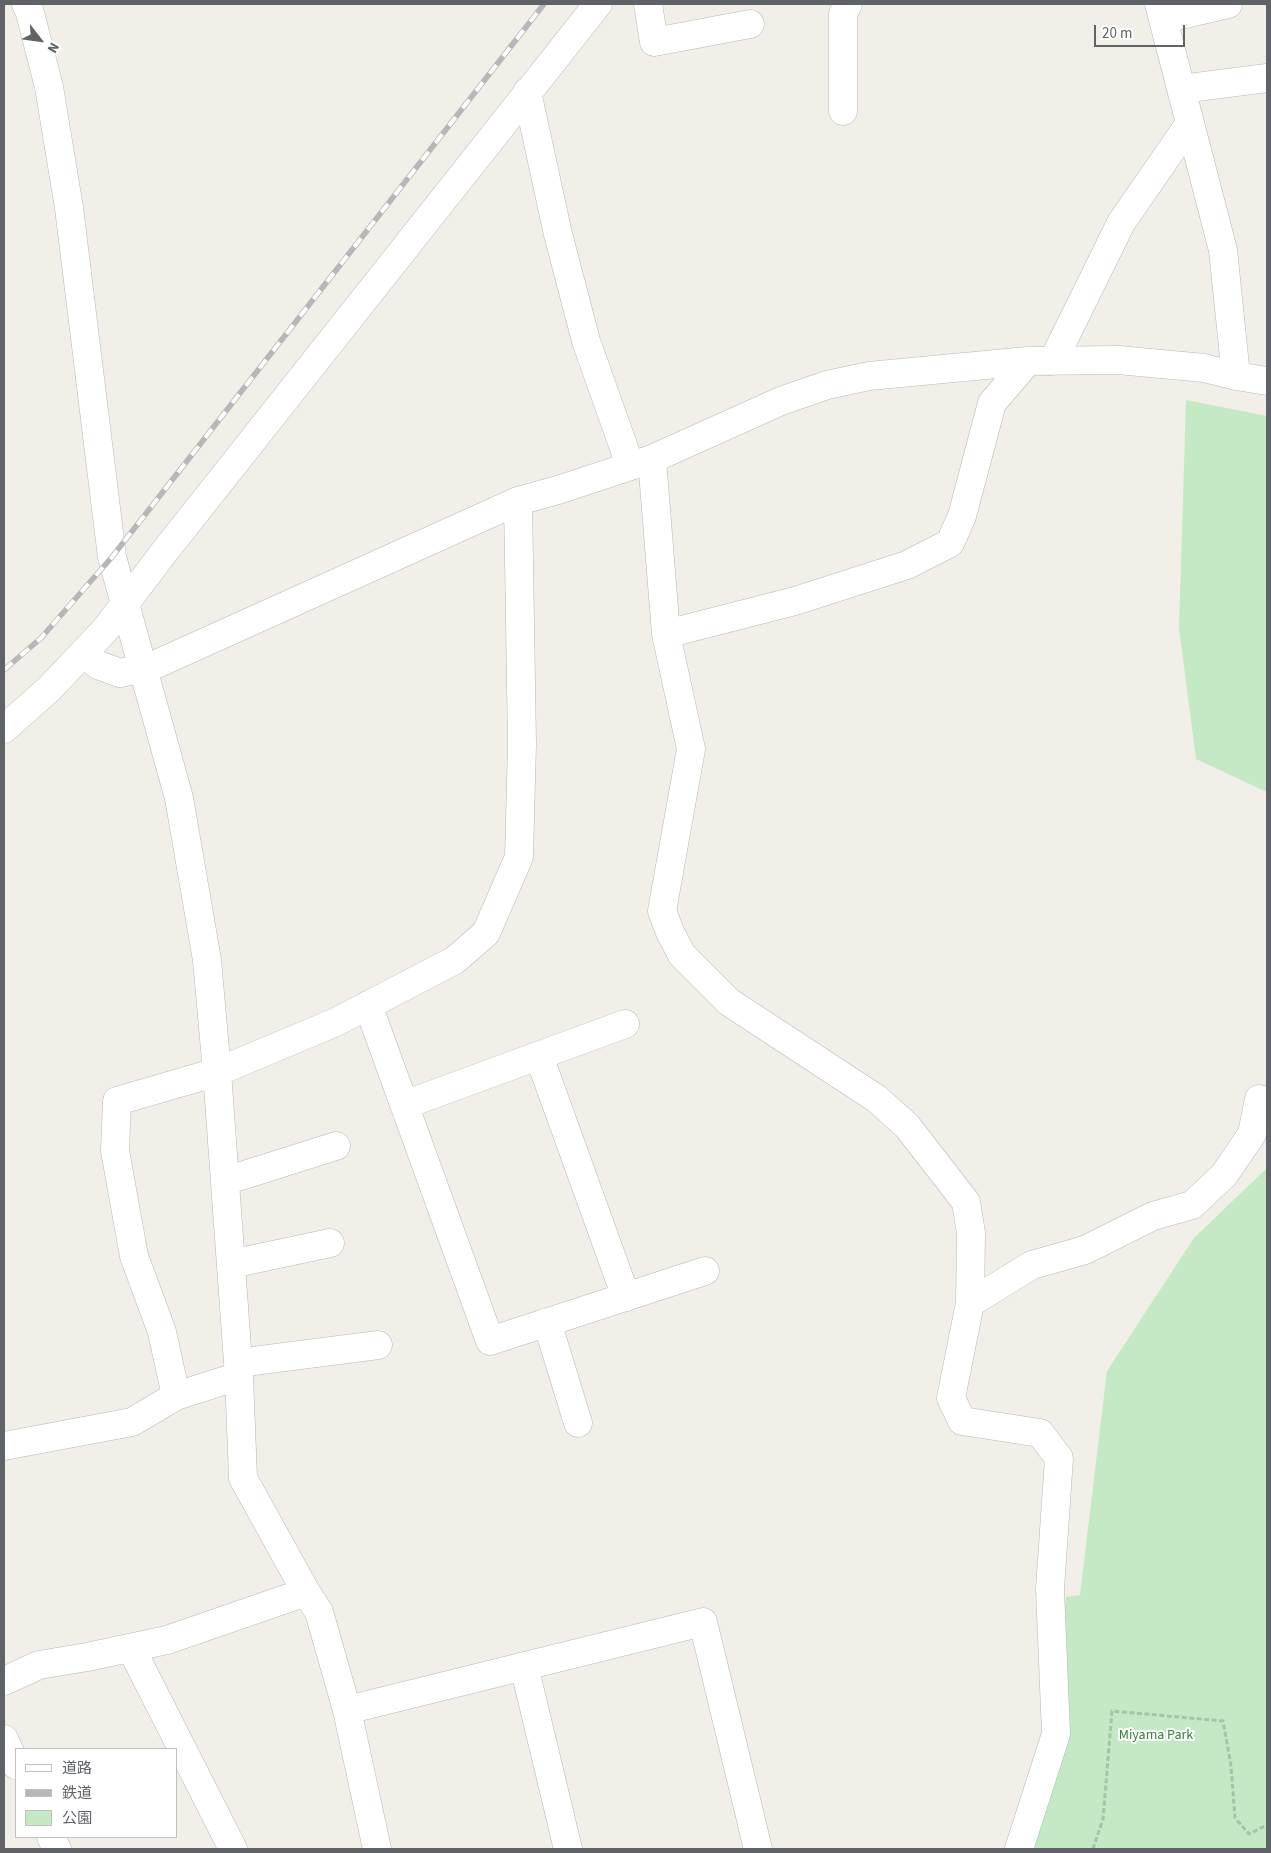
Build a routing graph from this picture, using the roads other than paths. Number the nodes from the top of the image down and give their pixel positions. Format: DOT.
graph roads {
  1 [pos="26,4"];
  2 [pos="598,4"];
  3 [pos="648,4"];
  4 [pos="848,4"];
  5 [pos="1228,4"];
  6 [pos="1161,11"];
  7 [pos="750,24"];
  8 [pos="1267,78"];
  9 [pos="1181,89"];
  10 [pos="528,92"];
  11 [pos="843,111"];
  12 [pos="1190,123"];
  13 [pos="1040,361"];
  14 [pos="1236,376"];
  15 [pos="1267,381"];
  16 [pos="641,462"];
  17 [pos="518,501"];
  18 [pos="125,604"];
  19 [pos="666,634"];
  20 [pos="84,653"];
  21 [pos="143,668"];
  22 [pos="4,729"];
  23 [pos="368,1005"];
  24 [pos="624,1024"];
  25 [pos="539,1056"];
  26 [pos="217,1072"];
  27 [pos="1259,1098"];
  28 [pos="404,1104"];
  29 [pos="336,1146"];
  30 [pos="225,1181"];
  31 [pos="330,1243"];
  32 [pos="231,1264"];
  33 [pos="705,1271"];
  34 [pos="626,1297"];
  35 [pos="970,1303"];
  36 [pos="547,1322"];
  37 [pos="378,1345"];
  38 [pos="238,1369"];
  39 [pos="176,1396"];
  40 [pos="578,1424"];
  41 [pos="4,1446"];
  42 [pos="306,1592"];
  43 [pos="131,1648"];
  44 [pos="524,1666"];
  45 [pos="4,1681"];
  46 [pos="347,1710"];
  47 [pos="4,1739"];
  48 [pos="15,1763"];
  49 [pos="233,1849"];
  50 [pos="377,1849"];
  51 [pos="568,1849"];
  52 [pos="758,1849"];
  53 [pos="1019,1849"];
  1 -- 18 [label="street"];
  2 -- 10 [label="street"];
  3 -- 7 [label="street"];
  4 -- 11 [label="street"];
  5 -- 6 [label="street"];
  6 -- 9 [label="street"];
  8 -- 9 [label="street"];
  9 -- 12 [label="street"];
  10 -- 16 [label="street"];
  10 -- 18 [label="street"];
  12 -- 13 [label="street"];
  12 -- 14 [label="street"];
  13 -- 14 [label="street"];
  13 -- 16 [label="street"];
  13 -- 19 [label="street"];
  14 -- 15 [label="street"];
  16 -- 17 [label="street"];
  16 -- 19 [label="street"];
  17 -- 21 [label="street"];
  17 -- 23 [label="street"];
  18 -- 20 [label="street"];
  18 -- 21 [label="street"];
  19 -- 35 [label="street"];
  20 -- 21 [label="street"];
  20 -- 22 [label="street"];
  21 -- 26 [label="street"];
  23 -- 26 [label="street"];
  23 -- 28 [label="street"];
  24 -- 25 [label="street"];
  25 -- 28 [label="street"];
  25 -- 34 [label="street"];
  26 -- 30 [label="street"];
  26 -- 39 [label="street"];
  27 -- 35 [label="street"];
  28 -- 36 [label="street"];
  29 -- 30 [label="street"];
  30 -- 32 [label="street"];
  31 -- 32 [label="street"];
  32 -- 38 [label="street"];
  33 -- 34 [label="street"];
  34 -- 36 [label="street"];
  35 -- 53 [label="street"];
  36 -- 40 [label="street"];
  37 -- 38 [label="street"];
  38 -- 39 [label="street"];
  38 -- 42 [label="street"];
  39 -- 41 [label="street"];
  42 -- 43 [label="street"];
  42 -- 46 [label="street"];
  43 -- 45 [label="street"];
  43 -- 49 [label="street"];
  44 -- 46 [label="street"];
  44 -- 51 [label="street"];
  44 -- 52 [label="street"];
  46 -- 50 [label="street"];
  47 -- 48 [label="street"];
}
